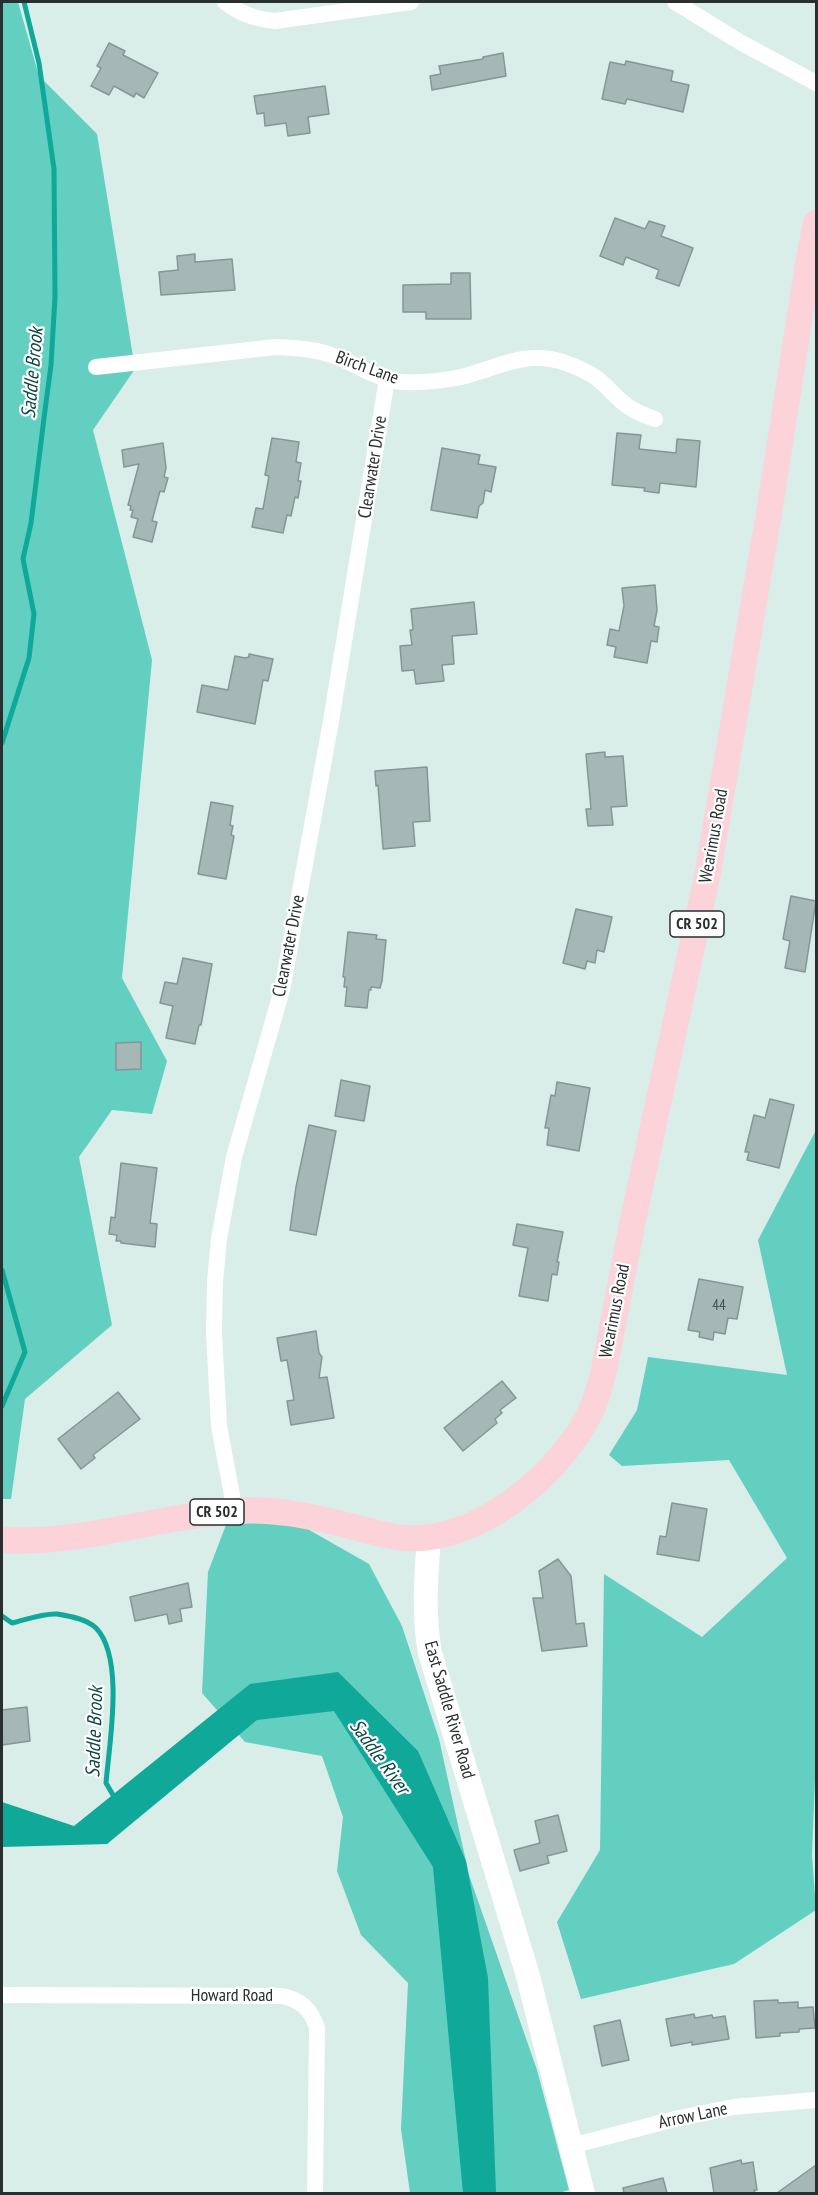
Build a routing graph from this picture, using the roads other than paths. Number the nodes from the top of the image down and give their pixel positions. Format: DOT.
graph roads {
  1 [pos="225,2"];
  2 [pos="411,2"];
  3 [pos="675,2"];
  4 [pos="816,82"];
  5 [pos="816,223"];
  6 [pos="96,367"];
  7 [pos="387,379"];
  8 [pos="655,419"];
  9 [pos="235,1511"];
  10 [pos="429,1538"];
  11 [pos="2,1540"];
  12 [pos="2,1995"];
  13 [pos="816,2100"];
  14 [pos="571,2146"];
  15 [pos="315,2193"];
  16 [pos="583,2193"];
  1 -- 2 [label="street"];
  3 -- 4 [label="street"];
  5 -- 10 [label="main road, Wearimus Road / CR 502"];
  6 -- 7 [label="street, Birch Lane"];
  7 -- 8 [label="street, Birch Lane"];
  7 -- 9 [label="street, Clearwater Drive"];
  9 -- 10 [label="main road, CR 502"];
  9 -- 11 [label="main road, CR 502"];
  10 -- 14 [label="main road, East Saddle River Road"];
  12 -- 15 [label="street, Howard Road"];
  13 -- 14 [label="street, Arrow Lane"];
  14 -- 16 [label="main road, East Saddle River Road"];
}
